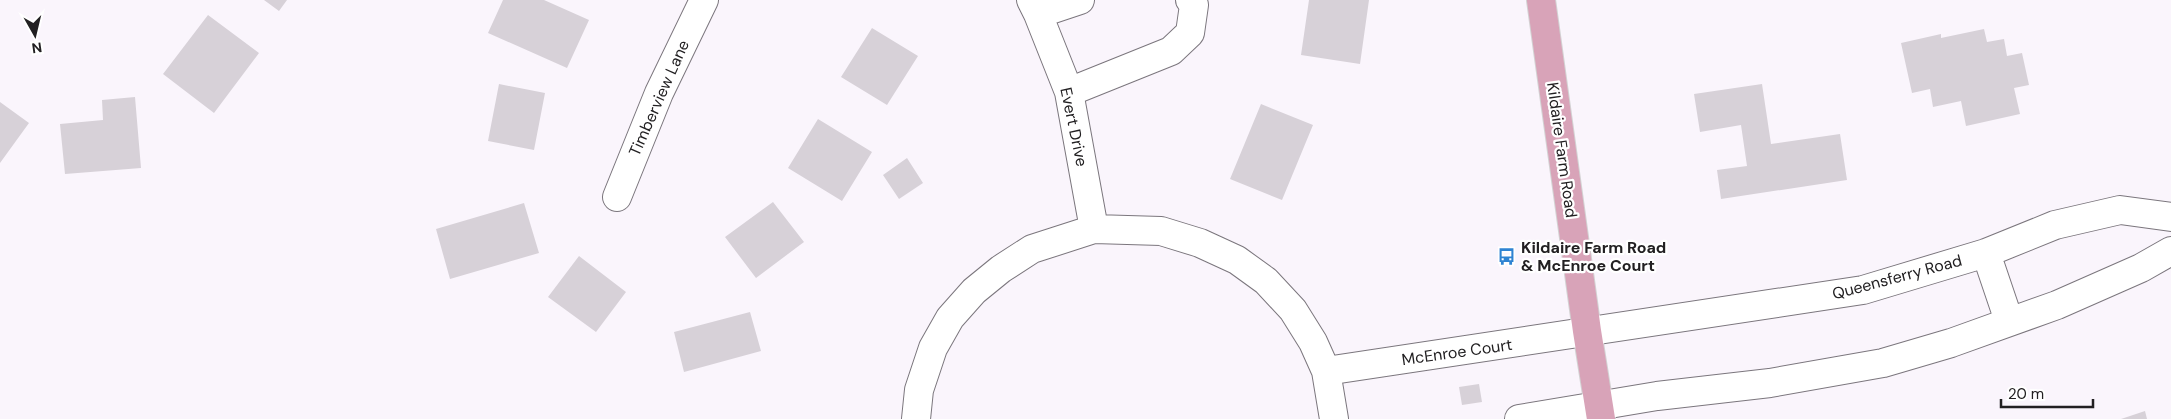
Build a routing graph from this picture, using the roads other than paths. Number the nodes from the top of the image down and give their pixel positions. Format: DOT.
graph roads {
  1 [pos="704,0"];
  2 [pos="1080,0"];
  3 [pos="1190,0"];
  4 [pos="1541,0"];
  5 [pos="1035,7"];
  6 [pos="1069,92"];
  7 [pos="617,197"];
  8 [pos="2171,217"];
  9 [pos="1094,229"];
  10 [pos="2171,251"];
  11 [pos="1986,253"];
  12 [pos="2009,321"];
  13 [pos="1587,332"];
  14 [pos="1326,371"];
  15 [pos="1600,413"];
  16 [pos="916,419"];
  17 [pos="1334,419"];
  18 [pos="1519,419"];
  1 -- 7 [label="street, Timberview Lane"];
  2 -- 5 [label="street"];
  3 -- 6 [label="street"];
  4 -- 13 [label="main road, Kildaire Farm Road"];
  5 -- 6 [label="street, Evert Drive"];
  6 -- 9 [label="street, Evert Drive"];
  8 -- 11 [label="street, Queensferry Road"];
  9 -- 14 [label="street"];
  9 -- 16 [label="street"];
  10 -- 12 [label="street"];
  11 -- 12 [label="street"];
  11 -- 13 [label="street, Queensferry Road"];
  12 -- 15 [label="street"];
  13 -- 14 [label="street, McEnroe Court"];
  13 -- 15 [label="main road, Kildaire Farm Road"];
  14 -- 17 [label="street"];
  15 -- 18 [label="street"];
}
